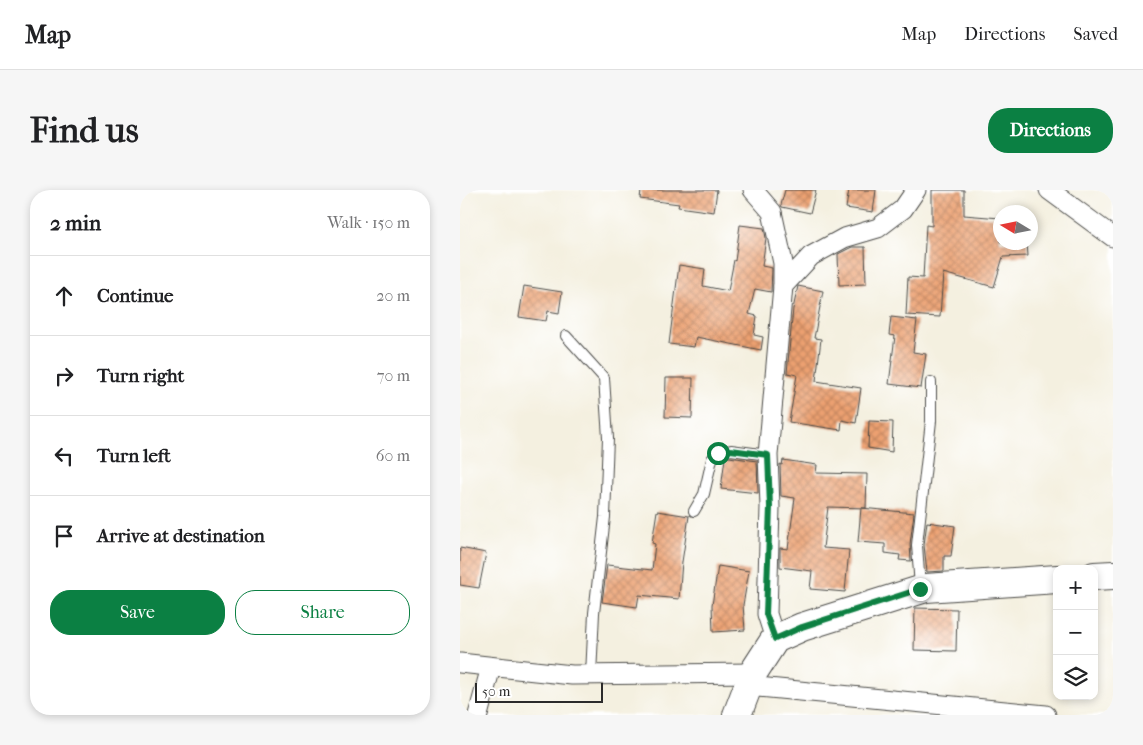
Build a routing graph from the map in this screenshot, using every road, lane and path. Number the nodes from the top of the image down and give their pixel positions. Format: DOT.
graph roads {
  1 [pos="753,190"];
  2 [pos="916,190"];
  3 [pos="1051,191"];
  4 [pos="1113,237"];
  5 [pos="783,286"];
  6 [pos="566,336"];
  7 [pos="931,382"];
  8 [pos="768,455"];
  9 [pos="694,511"];
  10 [pos="1113,575"];
  11 [pos="1098,576"];
  12 [pos="1053,579"];
  13 [pos="920,589"];
  14 [pos="775,639"];
  15 [pos="460,663"];
  16 [pos="491,667"];
  17 [pos="591,675"];
  18 [pos="751,679"];
  19 [pos="478,715"];
  20 [pos="737,715"];
  21 [pos="1046,715"];
  1 -- 5 [label="street"];
  2 -- 5 [label="street"];
  3 -- 4 [label="street"];
  5 -- 8 [label="street"];
  6 -- 17 [label="lane"];
  7 -- 13 [label="lane"];
  8 -- 9 [label="lane"];
  8 -- 14 [label="street"];
  10 -- 11 [label="street"];
  12 -- 13 [label="street"];
  13 -- 14 [label="street"];
  14 -- 18 [label="street"];
  15 -- 16 [label="street"];
  16 -- 17 [label="street"];
  16 -- 19 [label="street"];
  17 -- 18 [label="street"];
  18 -- 20 [label="street"];
  18 -- 21 [label="street"];
}
